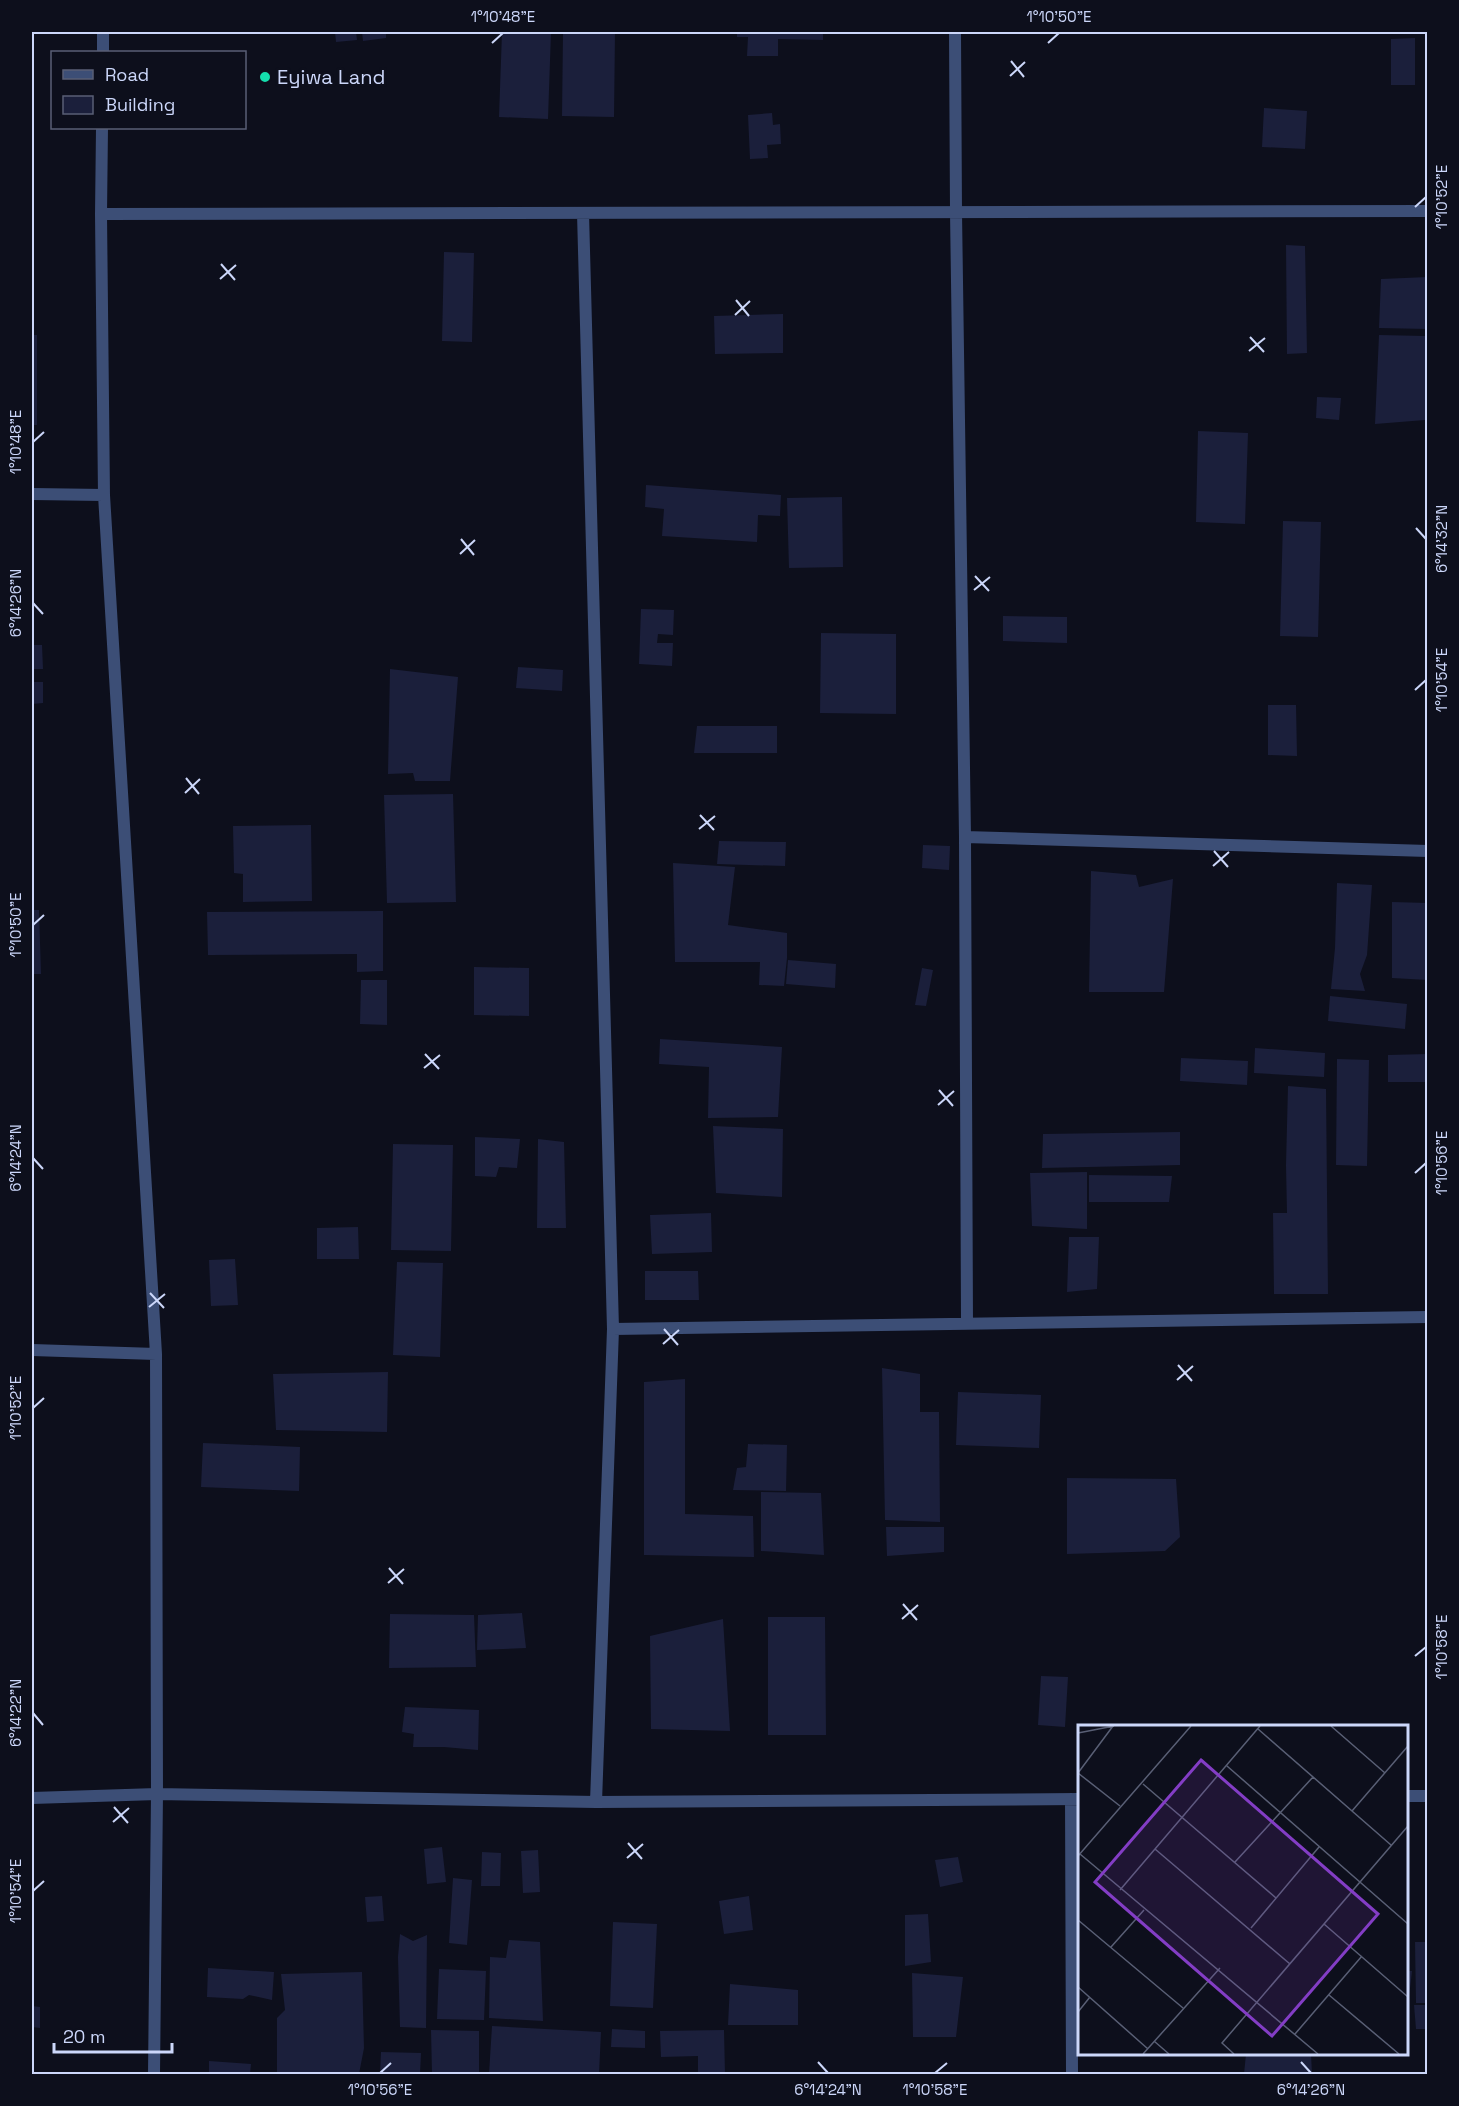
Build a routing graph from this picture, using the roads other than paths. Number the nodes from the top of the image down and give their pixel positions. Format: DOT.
graph roads {
  1 [pos="103,32"];
  2 [pos="955,32"];
  3 [pos="103,51"];
  4 [pos="102,129"];
  5 [pos="1428,211"];
  6 [pos="956,212"];
  7 [pos="583,213"];
  8 [pos="101,214"];
  9 [pos="32,494"];
  10 [pos="105,495"];
  11 [pos="965,837"];
  12 [pos="1428,851"];
  13 [pos="1428,1317"];
  14 [pos="967,1323"];
  15 [pos="613,1329"];
  16 [pos="32,1350"];
  17 [pos="156,1354"];
  18 [pos="157,1794"];
  19 [pos="1408,1796"];
  20 [pos="1428,1796"];
  21 [pos="32,1798"];
  22 [pos="1075,1799"];
  23 [pos="596,1802"];
  24 [pos="154,2074"];
  25 [pos="1072,2074"];
  1 -- 3 [label="street"];
  2 -- 6 [label="street"];
  4 -- 8 [label="street"];
  5 -- 6 [label="street"];
  6 -- 7 [label="street"];
  6 -- 11 [label="street"];
  7 -- 8 [label="street"];
  7 -- 15 [label="street"];
  8 -- 10 [label="street"];
  9 -- 10 [label="street"];
  10 -- 17 [label="street"];
  11 -- 12 [label="street"];
  11 -- 14 [label="street"];
  13 -- 14 [label="street"];
  14 -- 15 [label="street"];
  15 -- 23 [label="street"];
  16 -- 17 [label="street"];
  17 -- 18 [label="street"];
  18 -- 21 [label="street"];
  18 -- 23 [label="street"];
  18 -- 24 [label="street"];
  19 -- 20 [label="street"];
  22 -- 23 [label="street"];
  22 -- 25 [label="street"];
}
